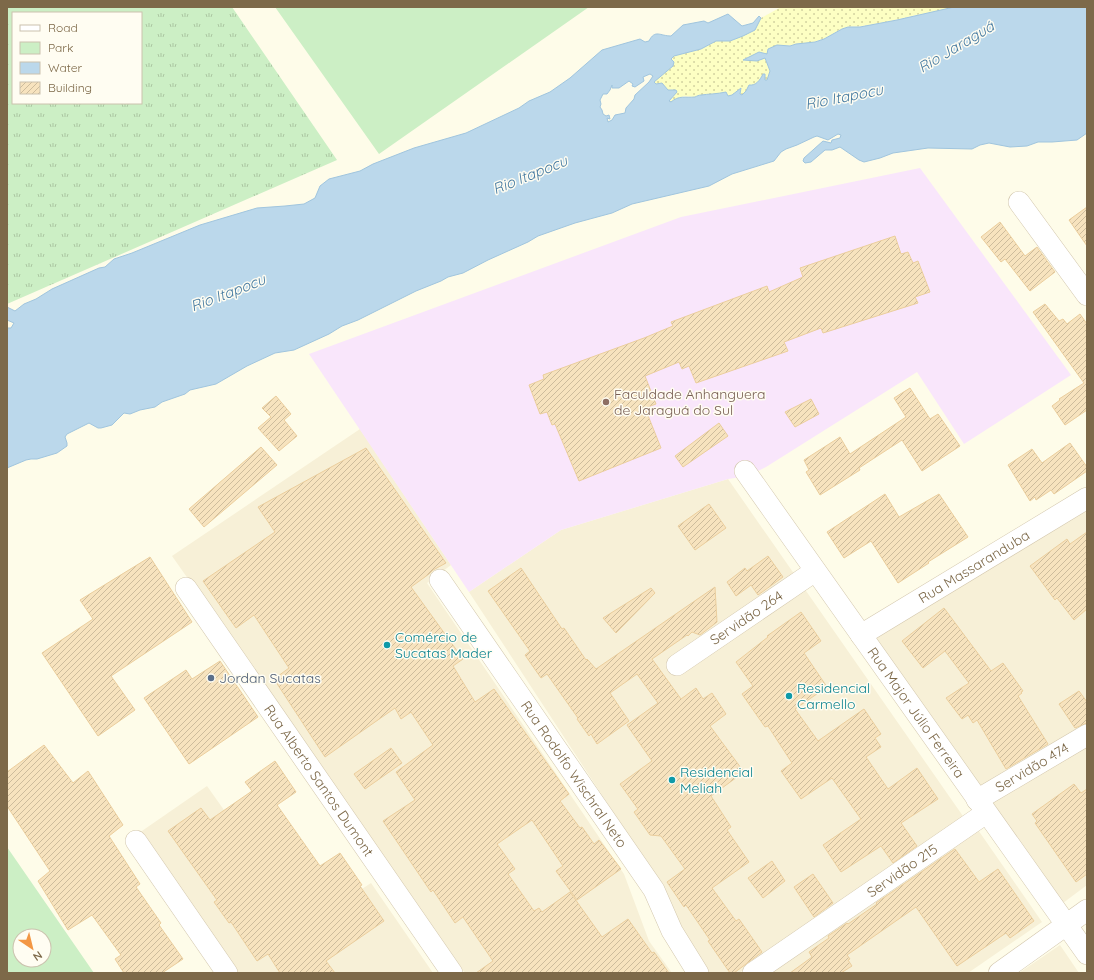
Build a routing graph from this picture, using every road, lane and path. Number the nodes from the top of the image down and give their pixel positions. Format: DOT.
graph roads {
  1 [pos="1019,202"];
  2 [pos="1087,295"];
  3 [pos="745,471"];
  4 [pos="1087,498"];
  5 [pos="815,571"];
  6 [pos="440,580"];
  7 [pos="186,588"];
  8 [pos="861,635"];
  9 [pos="677,665"];
  10 [pos="1087,735"];
  11 [pos="982,806"];
  12 [pos="136,841"];
  13 [pos="1087,910"];
  14 [pos="1066,925"];
  15 [pos="1087,954"];
  16 [pos="227,973"];
  17 [pos="452,973"];
  18 [pos="698,973"];
  19 [pos="753,973"];
  20 [pos="998,973"];
  1 -- 2 [label="street"];
  3 -- 5 [label="street, Rua Major Júlio Ferreira"];
  4 -- 8 [label="street, Rua Massaranduba"];
  5 -- 8 [label="street, Rua Major Júlio Ferreira"];
  5 -- 9 [label="street, Servidão 264"];
  6 -- 18 [label="street, Rua Rodolfo Wischral Neto"];
  7 -- 17 [label="street, Rua Alberto Santos Dumont"];
  8 -- 11 [label="street, Rua Major Júlio Ferreira"];
  10 -- 11 [label="street, Servidão 474"];
  11 -- 14 [label="street, Rua Major Júlio Ferreira"];
  11 -- 19 [label="street, Servidão 215"];
  12 -- 16 [label="street"];
  13 -- 14 [label="street"];
  14 -- 15 [label="street, Rua Major Júlio Ferreira"];
  14 -- 20 [label="street"];
}
